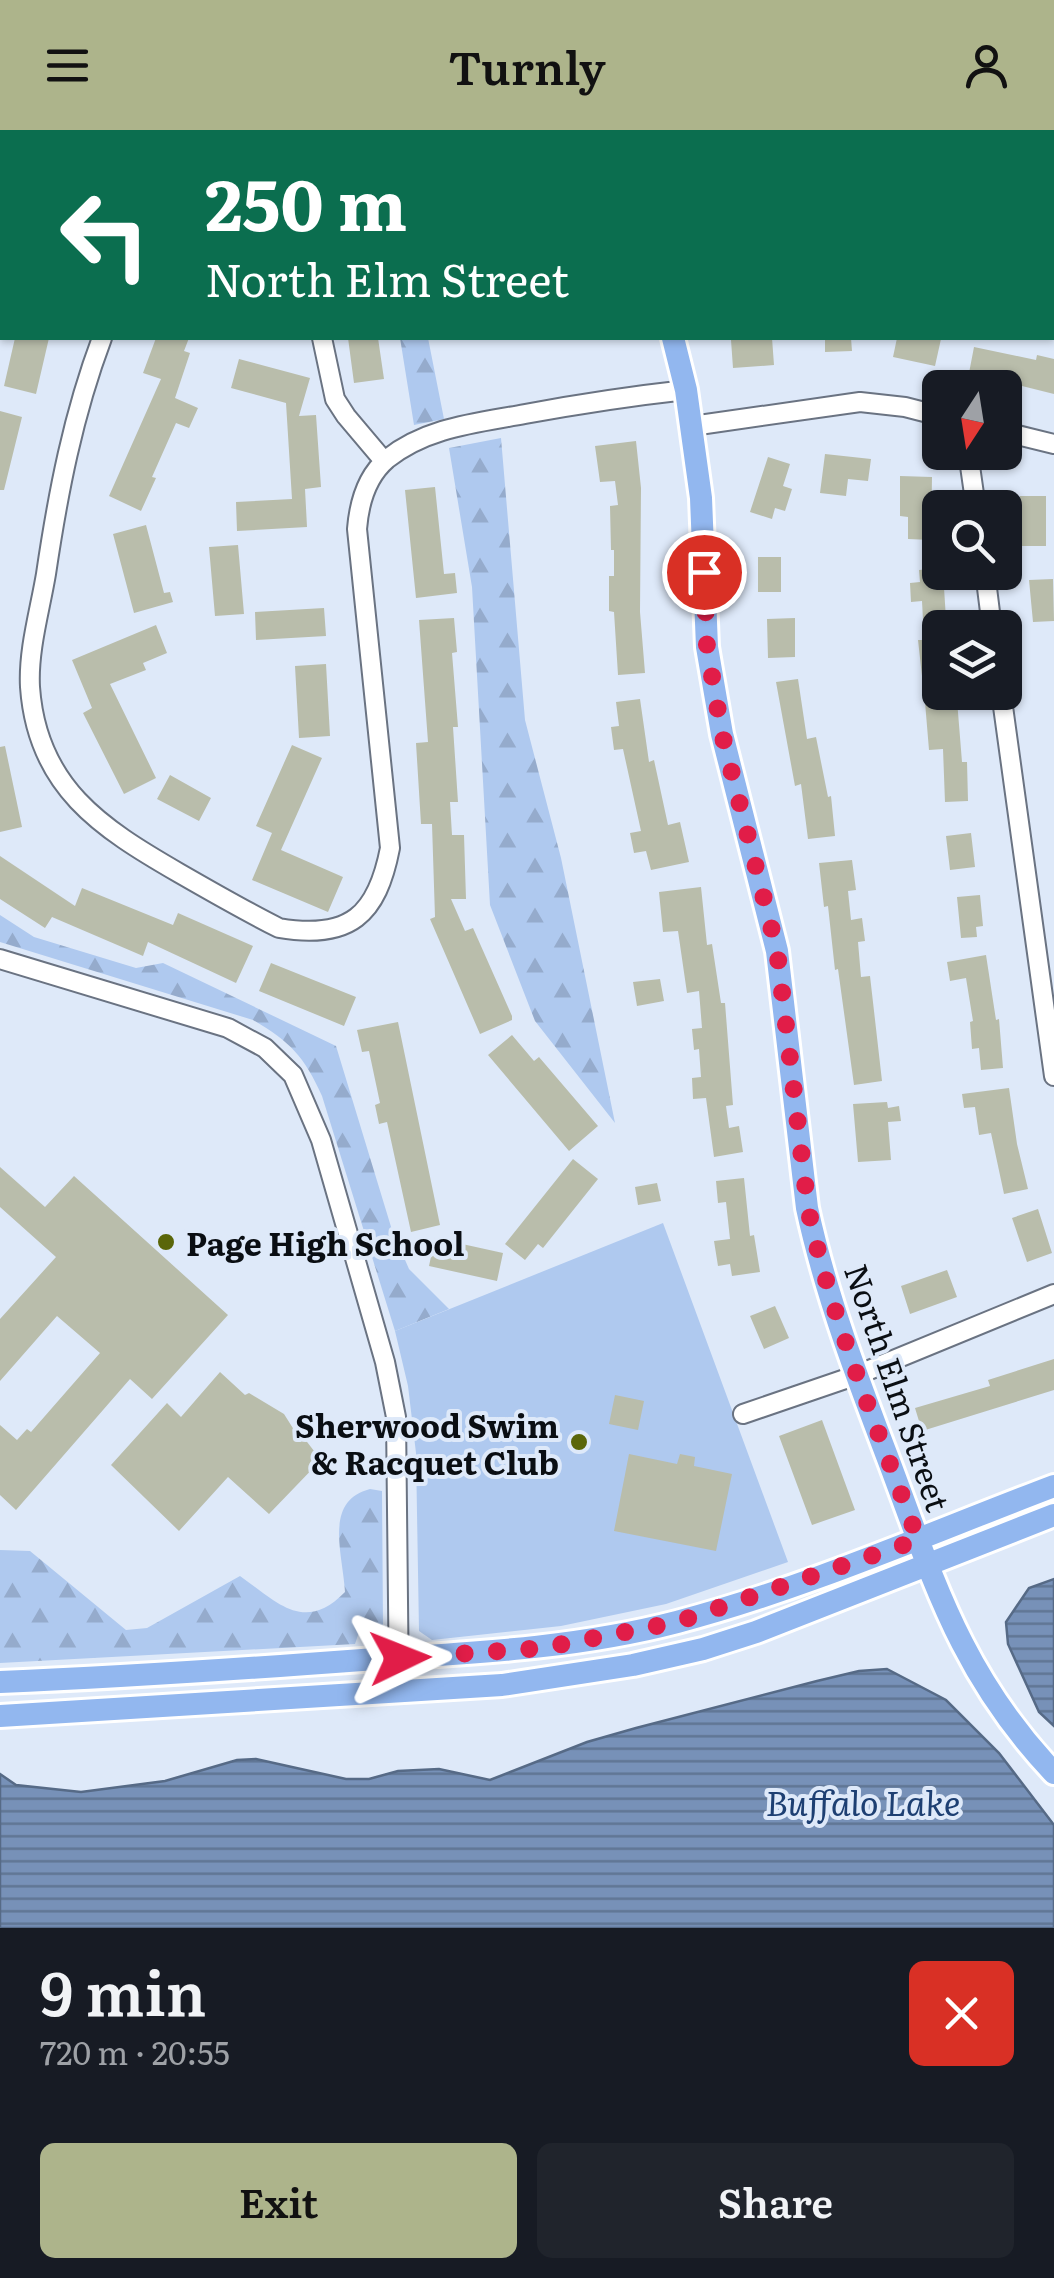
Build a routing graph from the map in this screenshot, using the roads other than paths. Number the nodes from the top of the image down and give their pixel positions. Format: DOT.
graph roads {
  1 [pos="101,340"];
  2 [pos="322,340"];
  3 [pos="674,340"];
  4 [pos="686,390"];
  5 [pos="922,411"];
  6 [pos="692,426"];
  7 [pos="1022,436"];
  8 [pos="1054,444"];
  9 [pos="384,461"];
  10 [pos="1003,710"];
  11 [pos="0,959"];
  12 [pos="1054,1076"];
  13 [pos="1054,1294"];
  14 [pos="856,1375"];
  15 [pos="743,1414"];
  16 [pos="1054,1486"];
  17 [pos="1054,1515"];
  18 [pos="918,1540"];
  19 [pos="928,1566"];
  20 [pos="400,1658"];
  21 [pos="0,1682"];
  22 [pos="400,1693"];
  23 [pos="0,1716"];
  24 [pos="1054,1773"];
  1 -- 9 [label="street"];
  2 -- 9 [label="street"];
  3 -- 4 [label="main road, North Elm Street"];
  4 -- 6 [label="main road, North Elm Street"];
  4 -- 9 [label="street"];
  5 -- 6 [label="street"];
  6 -- 14 [label="main road, North Elm Street"];
  7 -- 8 [label="street"];
  10 -- 12 [label="street"];
  11 -- 20 [label="street"];
  13 -- 14 [label="street"];
  14 -- 15 [label="street"];
  14 -- 18 [label="main road, North Elm Street"];
  16 -- 18 [label="main road"];
  17 -- 19 [label="main road"];
  18 -- 19 [label="main road, North Elm Street"];
  18 -- 20 [label="main road"];
  19 -- 22 [label="main road"];
  19 -- 24 [label="main road, North Elm Street"];
  20 -- 21 [label="main road"];
  20 -- 22 [label="street"];
  22 -- 23 [label="main road"];
}
